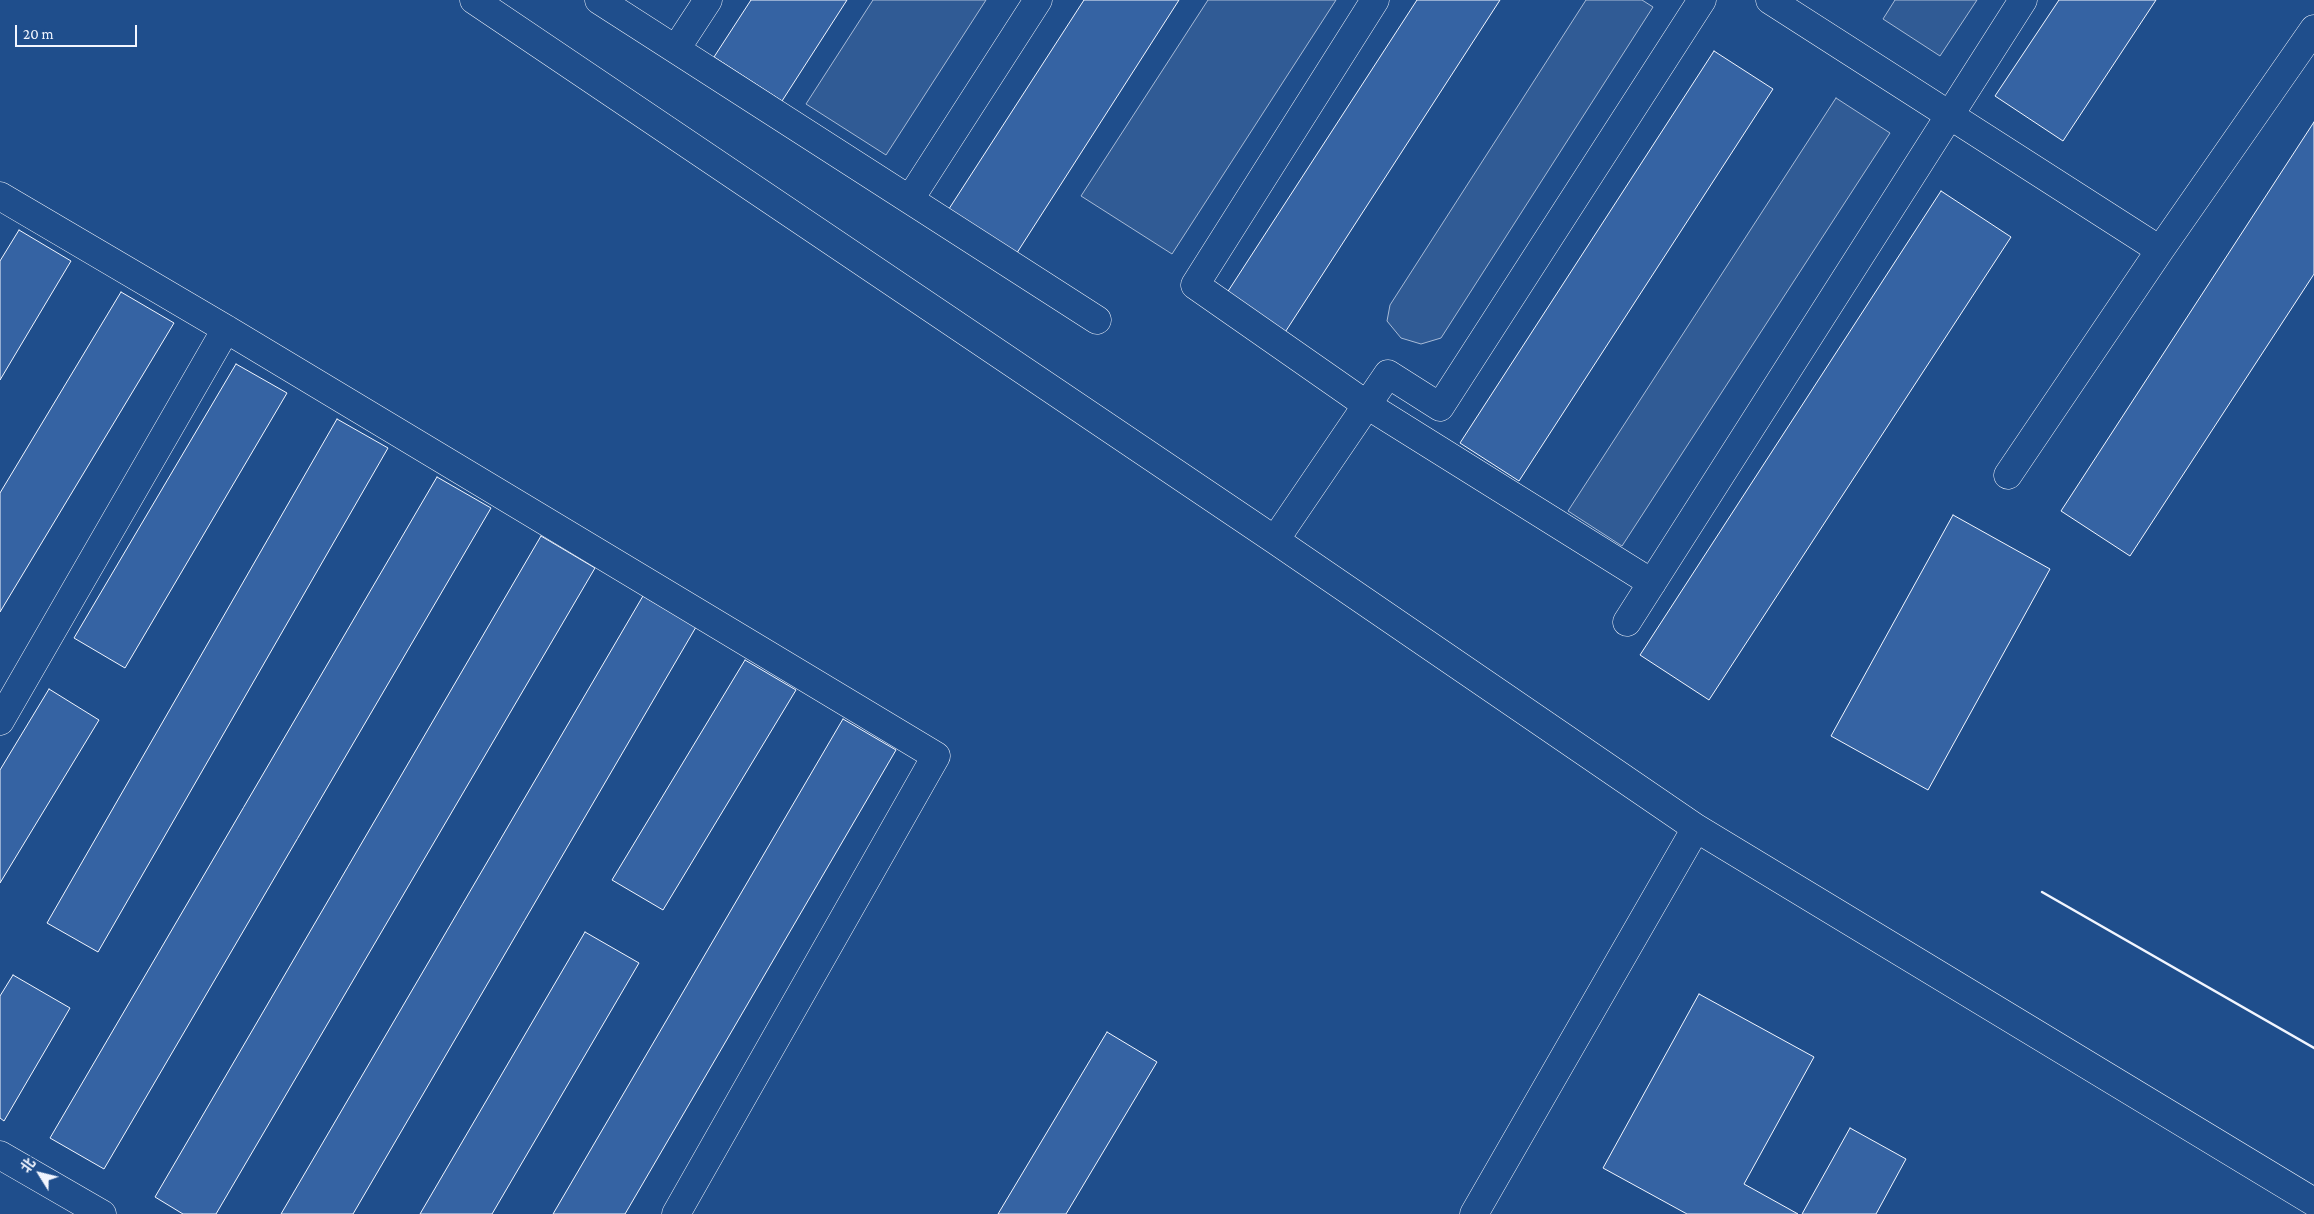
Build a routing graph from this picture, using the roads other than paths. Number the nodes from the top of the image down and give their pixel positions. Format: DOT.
graph roads {
  1 [pos="474,0"];
  2 [pos="599,0"];
  3 [pos="708,0"];
  4 [pos="1038,0"];
  5 [pos="1375,0"];
  6 [pos="1702,0"];
  7 [pos="1770,0"];
  8 [pos="2023,0"];
  9 [pos="2314,29"];
  10 [pos="676,49"];
  11 [pos="1950,115"];
  12 [pos="0,196"];
  13 [pos="910,199"];
  14 [pos="2160,250"];
  15 [pos="1097,320"];
  16 [pos="226,329"];
  17 [pos="1367,405"];
  18 [pos="2008,474"];
  19 [pos="1275,540"];
  20 [pos="1652,583"];
  21 [pos="1627,622"];
  22 [pos="0,721"];
  23 [pos="1696,828"];
  24 [pos="0,1155"];
  25 [pos="2314,1202"];
  26 [pos="102,1214"];
  27 [pos="676,1214"];
  28 [pos="1474,1214"];
  1 -- 19 [label="street"];
  2 -- 10 [label="street"];
  3 -- 10 [label="street"];
  4 -- 13 [label="street"];
  5 -- 17 [label="street"];
  6 -- 17 [label="street"];
  7 -- 11 [label="street"];
  8 -- 11 [label="street"];
  9 -- 14 [label="street"];
  10 -- 13 [label="street"];
  11 -- 14 [label="street"];
  11 -- 20 [label="street"];
  12 -- 16 [label="street"];
  13 -- 15 [label="street"];
  14 -- 18 [label="street"];
  16 -- 22 [label="street"];
  16 -- 27 [label="street"];
  17 -- 19 [label="street"];
  17 -- 20 [label="street"];
  19 -- 23 [label="street"];
  20 -- 21 [label="street"];
  23 -- 25 [label="street"];
  23 -- 28 [label="street"];
  24 -- 26 [label="street"];
}
